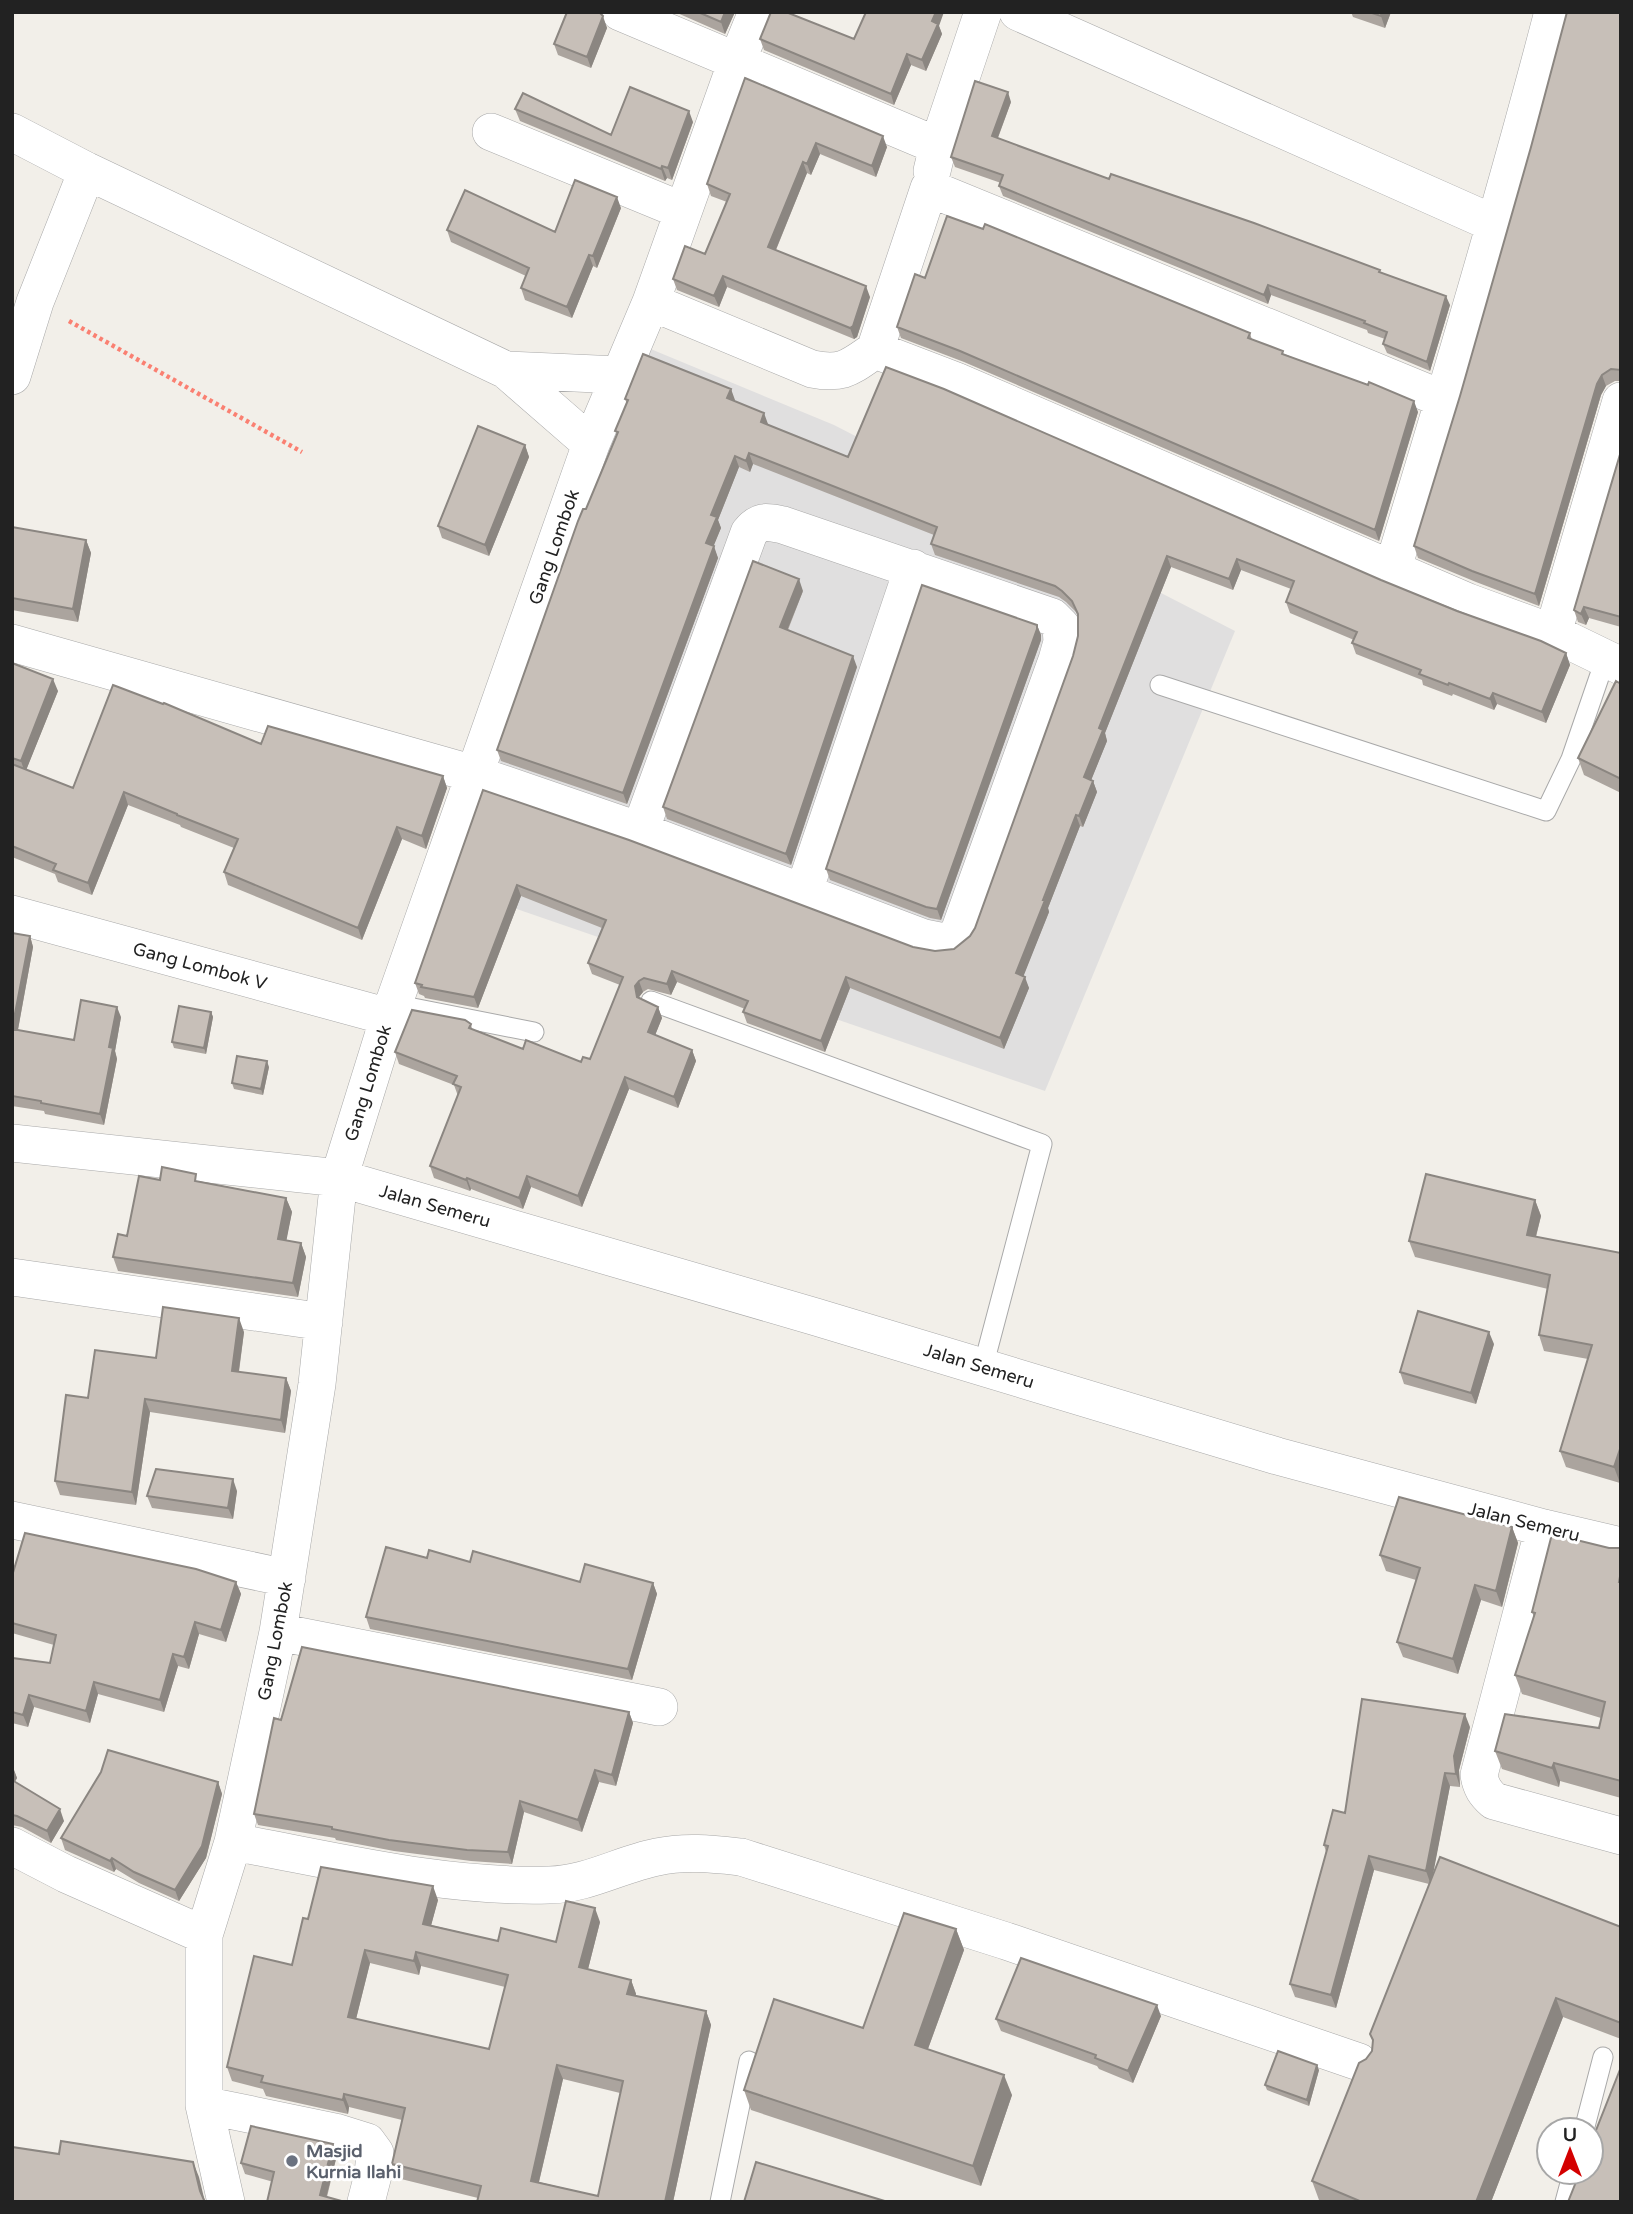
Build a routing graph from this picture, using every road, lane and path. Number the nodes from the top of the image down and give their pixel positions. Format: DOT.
graph roads {
  1 [pos="620,12"];
  2 [pos="757,12"];
  3 [pos="983,12"];
  4 [pos="1018,12"];
  5 [pos="1553,12"];
  6 [pos="737,61"];
  7 [pos="12,132"];
  8 [pos="491,132"];
  9 [pos="938,146"];
  10 [pos="87,171"];
  11 [pos="929,188"];
  12 [pos="683,211"];
  13 [pos="1495,224"];
  14 [pos="35,302"];
  15 [pos="650,302"];
  16 [pos="875,349"];
  17 [pos="506,370"];
  18 [pos="619,375"];
  19 [pos="12,376"];
  20 [pos="1444,400"];
  21 [pos="1621,401"];
  22 [pos="591,444"];
  23 [pos="302,452"];
  24 [pos="913,568"];
  25 [pos="1392,571"];
  26 [pos="1553,633"];
  27 [pos="12,643"];
  28 [pos="1613,663"];
  29 [pos="1160,685"];
  30 [pos="474,774"];
  31 [pos="640,831"];
  32 [pos="803,894"];
  33 [pos="12,914"];
  34 [pos="650,1001"];
  35 [pos="391,1010"];
  36 [pos="534,1032"];
  37 [pos="12,1143"];
  38 [pos="340,1178"];
  39 [pos="12,1277"];
  40 [pos="324,1322"];
  41 [pos="983,1367"];
  42 [pos="12,1520"];
  43 [pos="1544,1528"];
  44 [pos="1621,1546"];
  45 [pos="287,1578"];
  46 [pos="278,1632"];
  47 [pos="659,1707"];
  48 [pos="1621,1836"];
  49 [pos="233,1842"];
  50 [pos="12,1846"];
  51 [pos="204,1935"];
  52 [pos="1604,2057"];
  53 [pos="749,2061"];
  54 [pos="1359,2062"];
  55 [pos="204,2105"];
  56 [pos="1588,2116"];
  57 [pos="226,2202"];
  58 [pos="366,2202"];
  59 [pos="720,2202"];
  1 -- 6 [label="street"];
  2 -- 6 [label="street, Gang Lombok"];
  3 -- 9 [label="street"];
  4 -- 13 [label="street"];
  5 -- 13 [label="street"];
  6 -- 9 [label="street"];
  6 -- 12 [label="street, Gang Lombok"];
  7 -- 10 [label="street"];
  8 -- 12 [label="street"];
  9 -- 11 [label="street"];
  10 -- 14 [label="street"];
  10 -- 17 [label="street"];
  11 -- 16 [label="street"];
  11 -- 20 [label="street"];
  12 -- 15 [label="street, Gang Lombok"];
  13 -- 20 [label="street"];
  14 -- 19 [label="street"];
  14 -- 23 [label="path"];
  15 -- 16 [label="street"];
  15 -- 18 [label="street, Gang Lombok"];
  16 -- 25 [label="street"];
  17 -- 18 [label="street"];
  17 -- 22 [label="street"];
  18 -- 22 [label="street, Gang Lombok"];
  20 -- 25 [label="street"];
  21 -- 26 [label="street"];
  22 -- 30 [label="street, Gang Lombok"];
  24 -- 31 [label="street"];
  24 -- 32 [label="street"];
  24 -- 32 [label="street"];
  25 -- 26 [label="street"];
  26 -- 28 [label="street"];
  27 -- 30 [label="street"];
  28 -- 29 [label="lane"];
  30 -- 31 [label="street"];
  30 -- 35 [label="street, Gang Lombok"];
  31 -- 32 [label="street"];
  33 -- 35 [label="street, Gang Lombok V"];
  34 -- 41 [label="lane"];
  35 -- 36 [label="lane"];
  35 -- 38 [label="street, Gang Lombok"];
  37 -- 38 [label="street, Jalan Semeru"];
  38 -- 40 [label="street, Gang Lombok"];
  38 -- 41 [label="street, Jalan Semeru"];
  39 -- 40 [label="street"];
  40 -- 45 [label="street, Gang Lombok"];
  41 -- 43 [label="street, Jalan Semeru"];
  42 -- 45 [label="street"];
  43 -- 44 [label="street, Jalan Semeru"];
  43 -- 48 [label="street"];
  45 -- 46 [label="street, Gang Lombok"];
  46 -- 47 [label="street"];
  46 -- 49 [label="street, Gang Lombok"];
  49 -- 51 [label="street, Gang Lombok"];
  49 -- 54 [label="street"];
  50 -- 51 [label="street"];
  51 -- 55 [label="street, Gang Lombok"];
  52 -- 56 [label="lane"];
  53 -- 59 [label="lane"];
  55 -- 57 [label="street, Gang Lombok"];
  55 -- 58 [label="street"];
}
